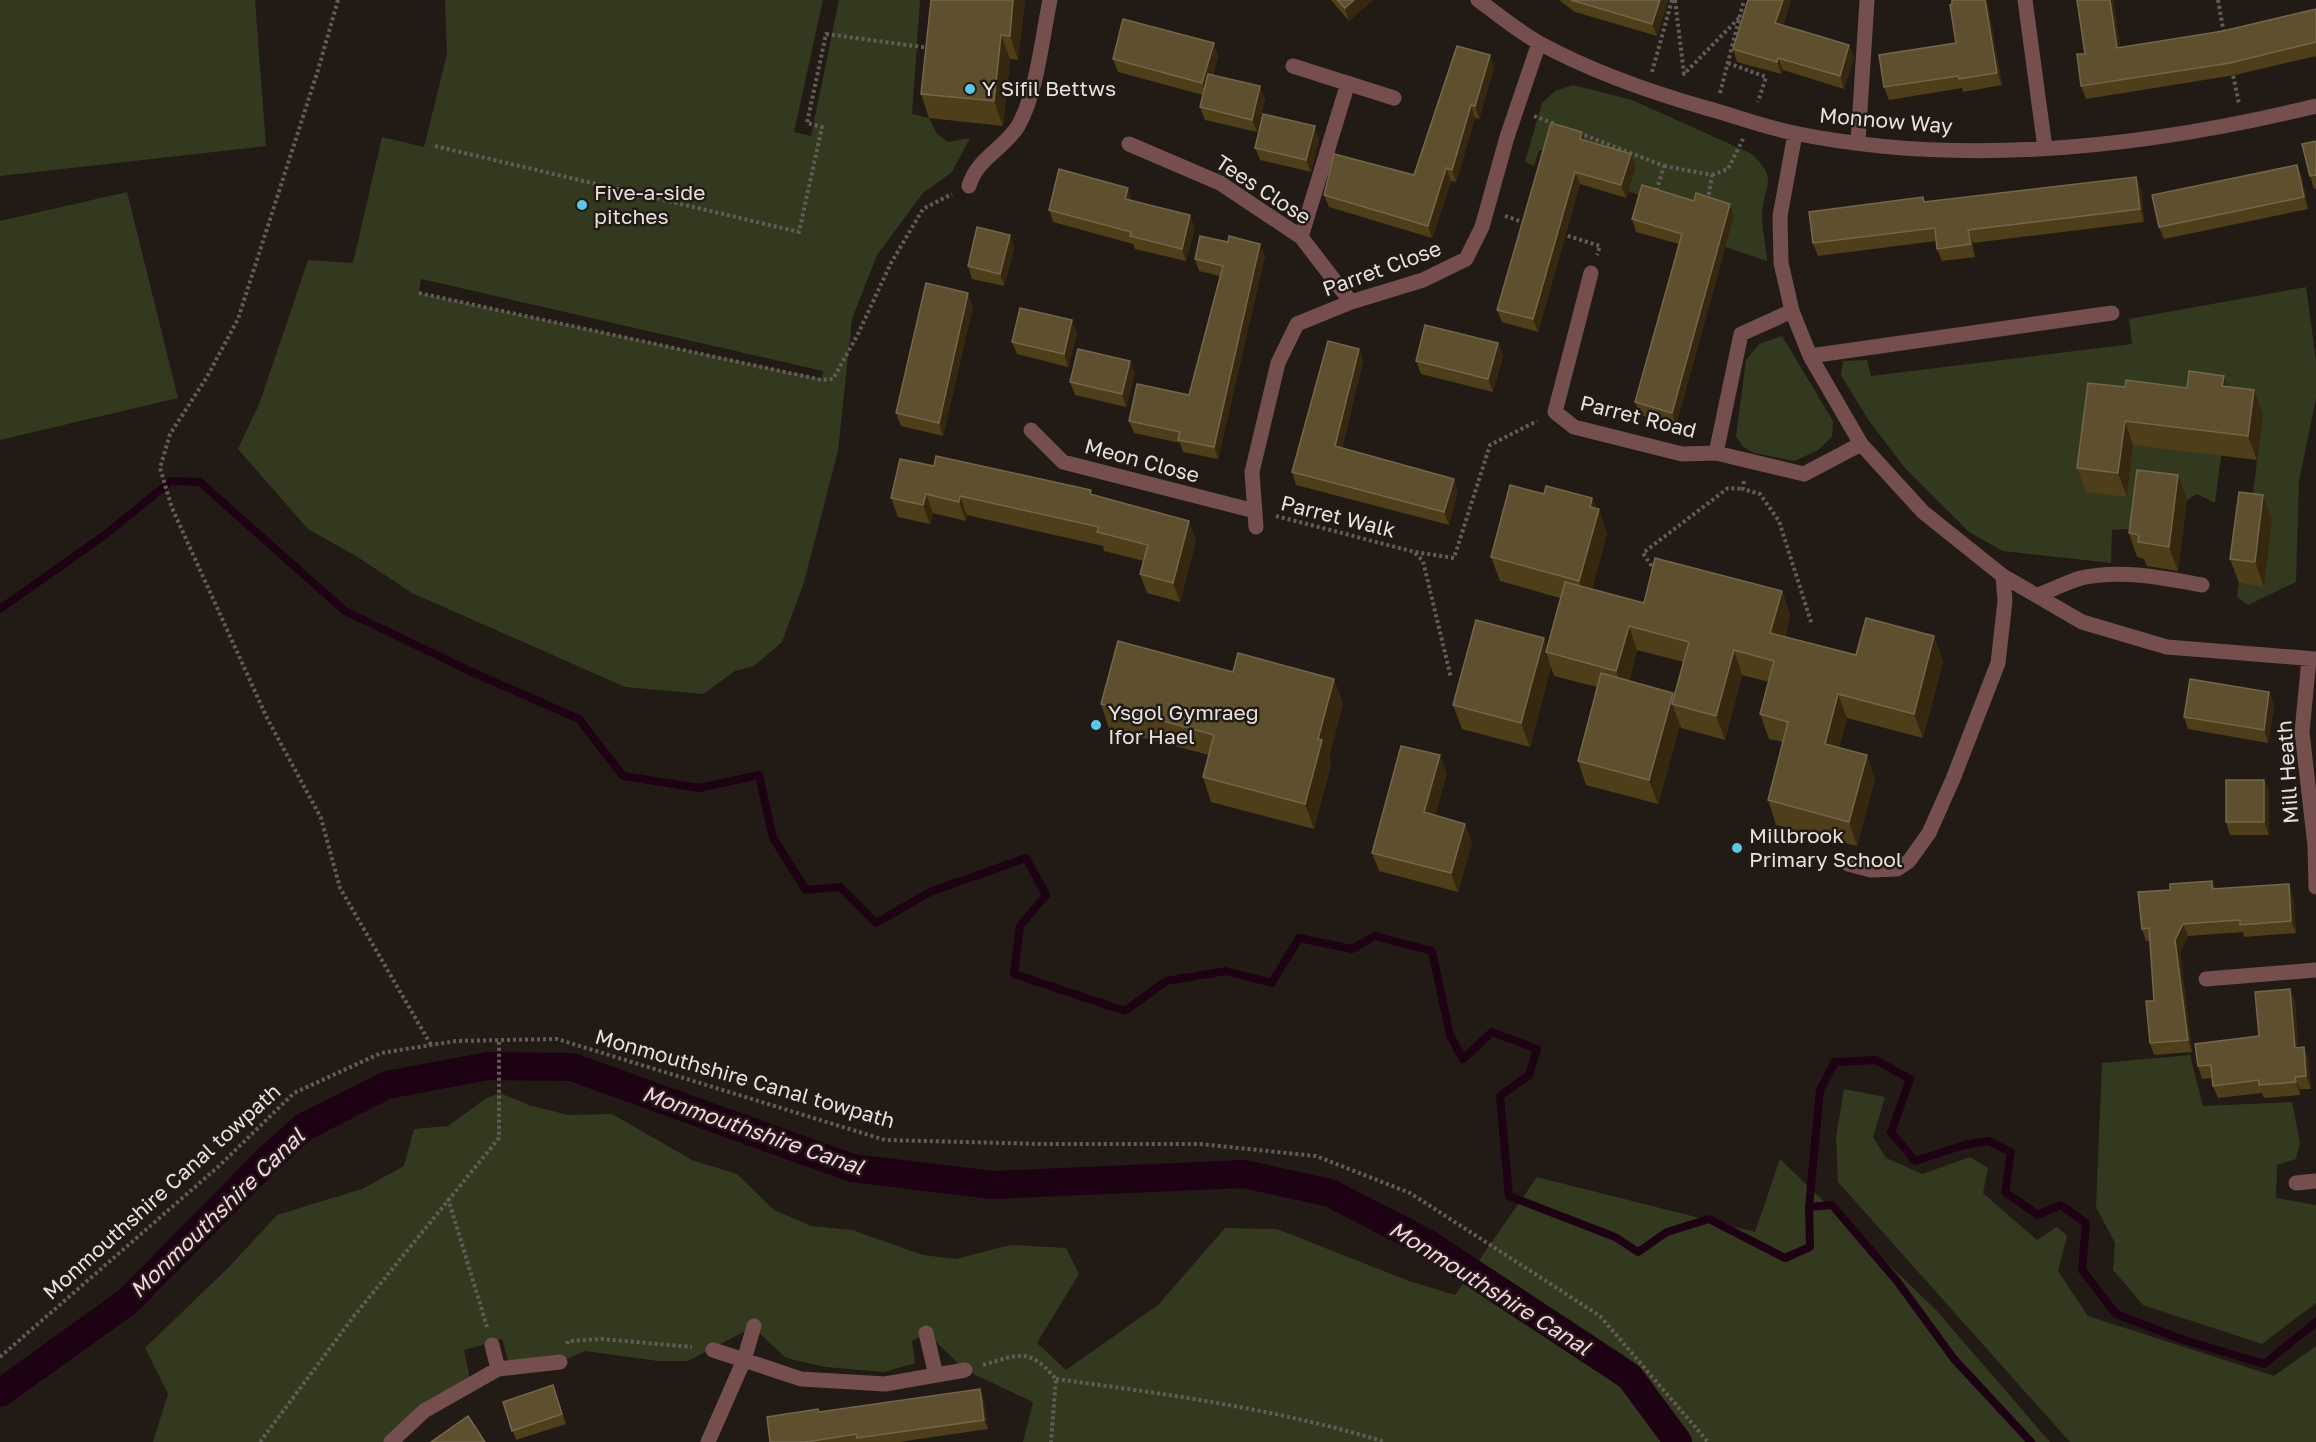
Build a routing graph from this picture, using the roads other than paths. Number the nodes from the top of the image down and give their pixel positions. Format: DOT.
graph roads {
  1 [pos="1050,0"];
  2 [pos="1478,0"];
  3 [pos="1867,0"];
  4 [pos="2025,0"];
  5 [pos="1539,43"];
  6 [pos="1293,66"];
  7 [pos="1348,83"];
  8 [pos="1394,98"];
  9 [pos="2316,106"];
  10 [pos="1795,134"];
  11 [pos="1858,142"];
  12 [pos="1129,144"];
  13 [pos="2045,148"];
  14 [pos="969,186"];
  15 [pos="1301,237"];
  16 [pos="1591,273"];
  17 [pos="1351,302"];
  18 [pos="1792,311"];
  19 [pos="2112,313"];
  20 [pos="1810,356"];
  21 [pos="1031,430"];
  22 [pos="1861,444"];
  23 [pos="1716,453"];
  24 [pos="1255,511"];
  25 [pos="1256,527"];
  26 [pos="2003,576"];
  27 [pos="2202,585"];
  28 [pos="2038,595"];
  29 [pos="2313,659"];
  30 [pos="2315,846"];
  31 [pos="1848,864"];
  32 [pos="2316,887"];
  33 [pos="2316,970"];
  34 [pos="2206,979"];
  35 [pos="2316,1181"];
  36 [pos="2296,1183"];
  37 [pos="753,1326"];
  38 [pos="926,1333"];
  39 [pos="492,1345"];
  40 [pos="714,1350"];
  41 [pos="744,1360"];
  42 [pos="560,1362"];
  43 [pos="498,1369"];
  44 [pos="965,1370"];
  45 [pos="936,1375"];
  46 [pos="391,1442"];
  47 [pos="708,1442"];
  1 -- 14 [label="street"];
  2 -- 5 [label="street, Monnow Way"];
  3 -- 11 [label="street"];
  4 -- 13 [label="street"];
  5 -- 10 [label="street, Monnow Way"];
  5 -- 17 [label="street, Parret Close"];
  6 -- 7 [label="street"];
  7 -- 8 [label="street"];
  7 -- 15 [label="street"];
  9 -- 13 [label="street, Monnow Way"];
  10 -- 11 [label="street, Monnow Way"];
  10 -- 18 [label="street"];
  11 -- 13 [label="street, Monnow Way"];
  12 -- 15 [label="street, Tees Close"];
  15 -- 17 [label="street, Tees Close"];
  16 -- 23 [label="street, Parret Road"];
  17 -- 24 [label="street, Parret Close"];
  18 -- 20 [label="street"];
  18 -- 23 [label="street, Parret Road"];
  19 -- 20 [label="street"];
  20 -- 22 [label="street"];
  21 -- 24 [label="street, Meon Close"];
  22 -- 23 [label="street, Parret Road"];
  22 -- 26 [label="street"];
  24 -- 25 [label="street, Parret Close"];
  26 -- 28 [label="street"];
  26 -- 31 [label="street"];
  27 -- 28 [label="street"];
  28 -- 29 [label="street"];
  29 -- 30 [label="street, Mill Heath"];
  30 -- 32 [label="street, Mill Heath"];
  33 -- 34 [label="street"];
  35 -- 36 [label="street"];
  37 -- 41 [label="street"];
  38 -- 45 [label="street"];
  39 -- 43 [label="street"];
  40 -- 41 [label="street"];
  41 -- 45 [label="street"];
  41 -- 47 [label="street"];
  42 -- 43 [label="street"];
  43 -- 46 [label="street"];
  44 -- 45 [label="street"];
}
